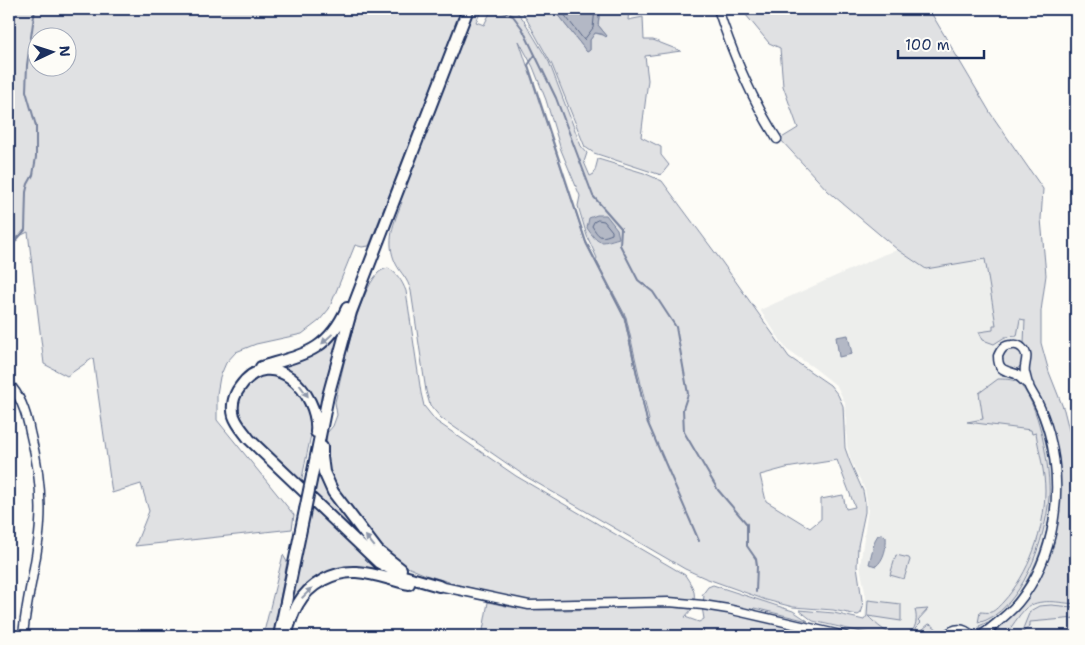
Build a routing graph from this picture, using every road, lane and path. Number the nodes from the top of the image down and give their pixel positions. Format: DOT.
graph roads {
  1 [pos="468,9"];
  2 [pos="718,9"];
  3 [pos="777,139"];
  4 [pos="362,283"];
  5 [pos="1026,365"];
  6 [pos="1014,374"];
  7 [pos="9,384"];
  8 [pos="1028,385"];
  9 [pos="328,396"];
  10 [pos="249,439"];
  11 [pos="312,476"];
  12 [pos="439,586"];
  13 [pos="989,628"];
  14 [pos="970,634"];
  15 [pos="23,636"];
  16 [pos="279,636"];
  17 [pos="286,636"];
  18 [pos="845,636"];
  19 [pos="946,636"];
  20 [pos="981,636"];
  1 -- 4 [label="main road"];
  2 -- 3 [label="street"];
  4 -- 9 [label="main road"];
  4 -- 10 [label="main road, one-way"];
  5 -- 6 [label="street"];
  5 -- 6 [label="street"];
  5 -- 8 [label="street"];
  6 -- 8 [label="street"];
  7 -- 15 [label="street"];
  8 -- 13 [label="street"];
  9 -- 11 [label="main road"];
  12 -- 9 [label="main road, one-way"];
  10 -- 11 [label="main road, one-way"];
  10 -- 12 [label="main road"];
  11 -- 16 [label="main road, bridge"];
  17 -- 12 [label="main road, one-way"];
  12 -- 18 [label="street"];
  13 -- 14 [label="street"];
  13 -- 20 [label="street"];
  14 -- 19 [label="street"];
}
